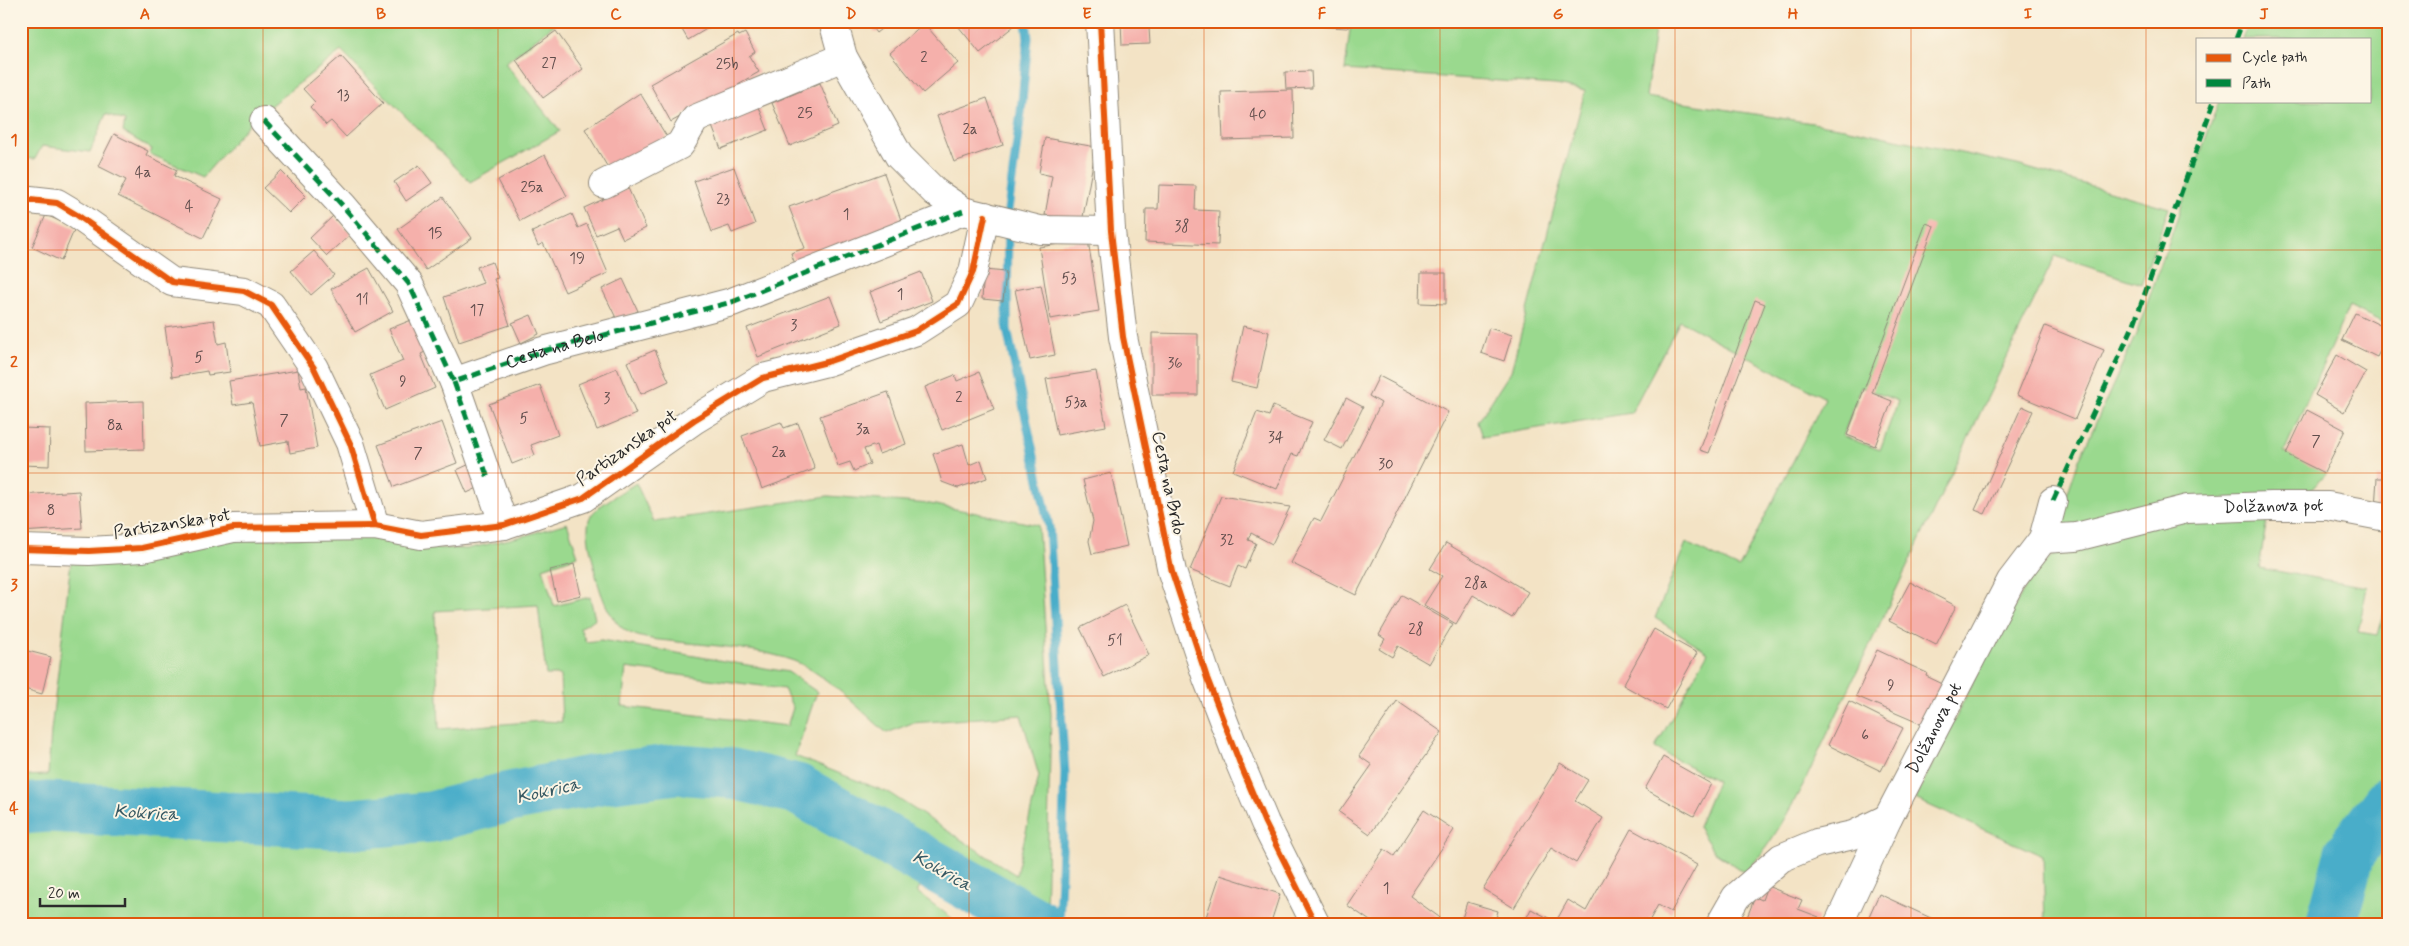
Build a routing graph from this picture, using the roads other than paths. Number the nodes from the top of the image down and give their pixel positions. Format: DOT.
graph roads {
  1 [pos="833,21"];
  2 [pos="1100,21"];
  3 [pos="843,57"];
  4 [pos="264,122"];
  5 [pos="604,184"];
  6 [pos="21,199"];
  7 [pos="974,213"];
  8 [pos="1111,231"];
  9 [pos="454,382"];
  10 [pos="2053,501"];
  11 [pos="2386,517"];
  12 [pos="504,525"];
  13 [pos="375,526"];
  14 [pos="2043,539"];
  15 [pos="21,549"];
  16 [pos="1888,818"];
  17 [pos="1316,925"];
  18 [pos="1720,925"];
  19 [pos="1838,925"];
  1 -- 3 [label="street"];
  2 -- 8 [label="street, Cesta na Brdo"];
  3 -- 5 [label="street"];
  3 -- 7 [label="street"];
  4 -- 9 [label="street"];
  6 -- 13 [label="street"];
  7 -- 8 [label="street"];
  7 -- 9 [label="street, Cesta na Belo"];
  7 -- 12 [label="street, Partizanska pot"];
  8 -- 17 [label="street, Cesta na Brdo"];
  9 -- 12 [label="street"];
  10 -- 14 [label="street, Dolžanova pot"];
  11 -- 14 [label="street, Dolžanova pot"];
  12 -- 13 [label="street, Partizanska pot"];
  13 -- 15 [label="street, Partizanska pot"];
  14 -- 16 [label="street, Dolžanova pot"];
  16 -- 18 [label="street"];
  16 -- 19 [label="street, Dolžanova pot"];
}
